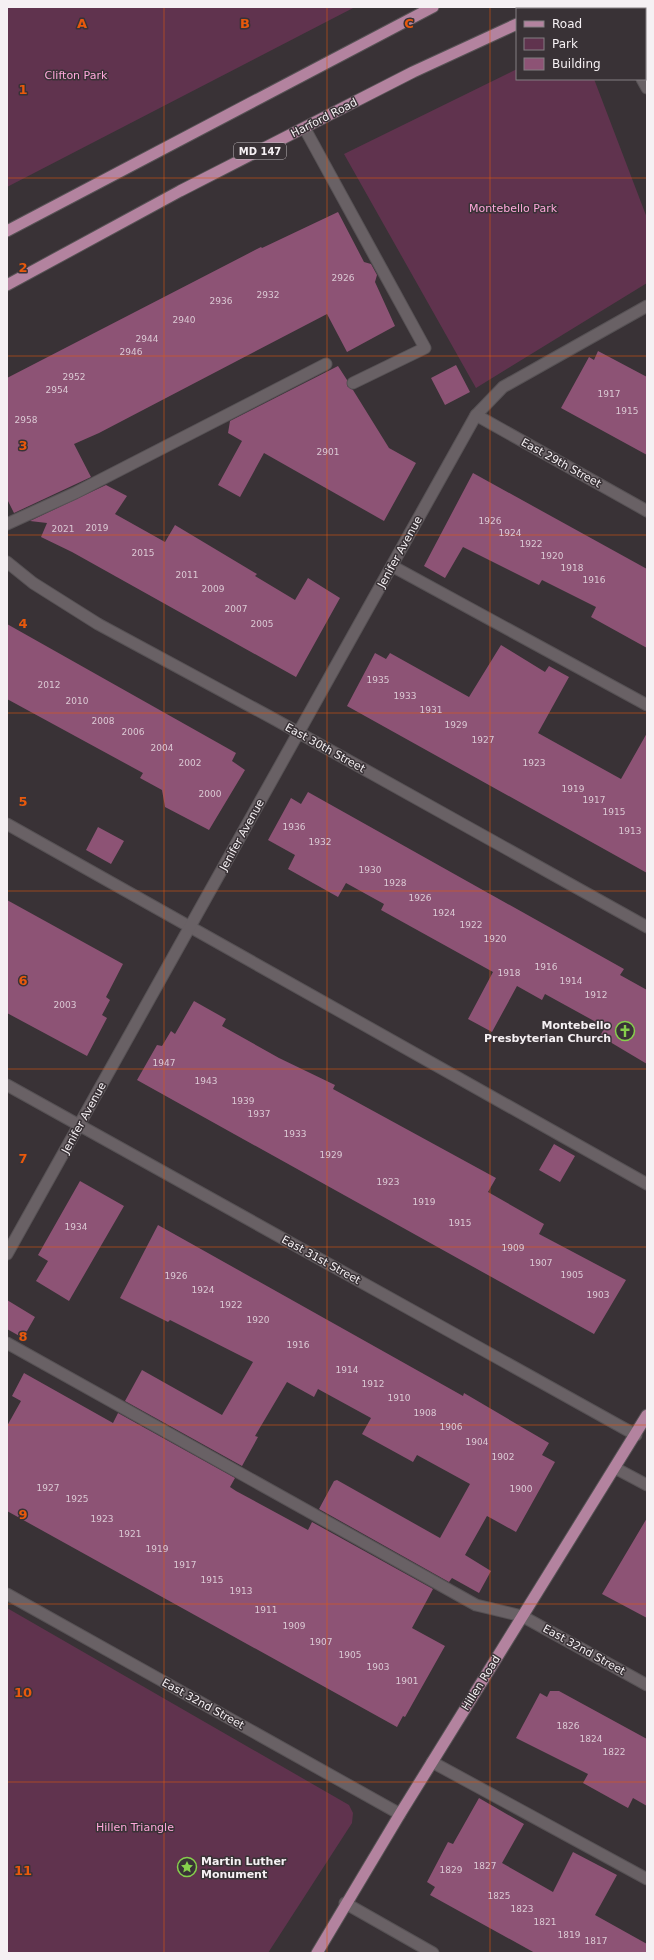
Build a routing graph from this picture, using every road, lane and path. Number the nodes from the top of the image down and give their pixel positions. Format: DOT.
graph roads {
  1 [pos="433,7"];
  2 [pos="516,24"];
  3 [pos="305,129"];
  4 [pos="7,231"];
  5 [pos="7,285"];
  6 [pos="647,306"];
  7 [pos="326,364"];
  8 [pos="353,383"];
  9 [pos="476,415"];
  10 [pos="647,511"];
  11 [pos="7,524"];
  12 [pos="7,562"];
  13 [pos="392,566"];
  14 [pos="647,705"];
  15 [pos="299,733"];
  16 [pos="7,824"];
  17 [pos="191,927"];
  18 [pos="647,927"];
  19 [pos="7,1085"];
  20 [pos="80,1126"];
  21 [pos="647,1184"];
  22 [pos="7,1254"];
  23 [pos="7,1343"];
  24 [pos="647,1415"];
  25 [pos="636,1435"];
  26 [pos="615,1468"];
  27 [pos="647,1485"];
  28 [pos="7,1594"];
  29 [pos="522,1616"];
  30 [pos="647,1685"];
  31 [pos="432,1762"];
  32 [pos="400,1814"];
  33 [pos="647,1879"];
  34 [pos="345,1903"];
  35 [pos="317,1953"];
  36 [pos="433,1953"];
  1 -- 4 [label="main road"];
  2 -- 3 [label="main road, Harford Road / MD 147"];
  3 -- 5 [label="main road, Harford Road / MD 147"];
  3 -- 8 [label="street"];
  6 -- 9 [label="street, Jenifer Avenue"];
  7 -- 11 [label="street"];
  9 -- 10 [label="street, East 29th Street"];
  9 -- 13 [label="street, Jenifer Avenue"];
  12 -- 15 [label="street, East 30th Street"];
  13 -- 14 [label="street"];
  13 -- 15 [label="street, Jenifer Avenue"];
  15 -- 17 [label="street, Jenifer Avenue"];
  15 -- 18 [label="street, East 30th Street"];
  16 -- 17 [label="street"];
  17 -- 20 [label="street, Jenifer Avenue"];
  17 -- 21 [label="street"];
  19 -- 20 [label="street, East 31st Street"];
  20 -- 22 [label="street, Jenifer Avenue"];
  20 -- 25 [label="street, East 31st Street"];
  23 -- 29 [label="street, East 32nd Street"];
  24 -- 25 [label="main road, Hillen Road"];
  25 -- 26 [label="main road, Hillen Road"];
  26 -- 27 [label="street"];
  26 -- 29 [label="main road, Hillen Road"];
  28 -- 32 [label="street, East 32nd Street"];
  29 -- 30 [label="street, East 32nd Street"];
  29 -- 31 [label="main road, Hillen Road"];
  31 -- 32 [label="main road, Hillen Road"];
  31 -- 33 [label="street"];
  32 -- 34 [label="main road, Hillen Road"];
  34 -- 35 [label="main road, Hillen Road"];
  34 -- 36 [label="street"];
}
